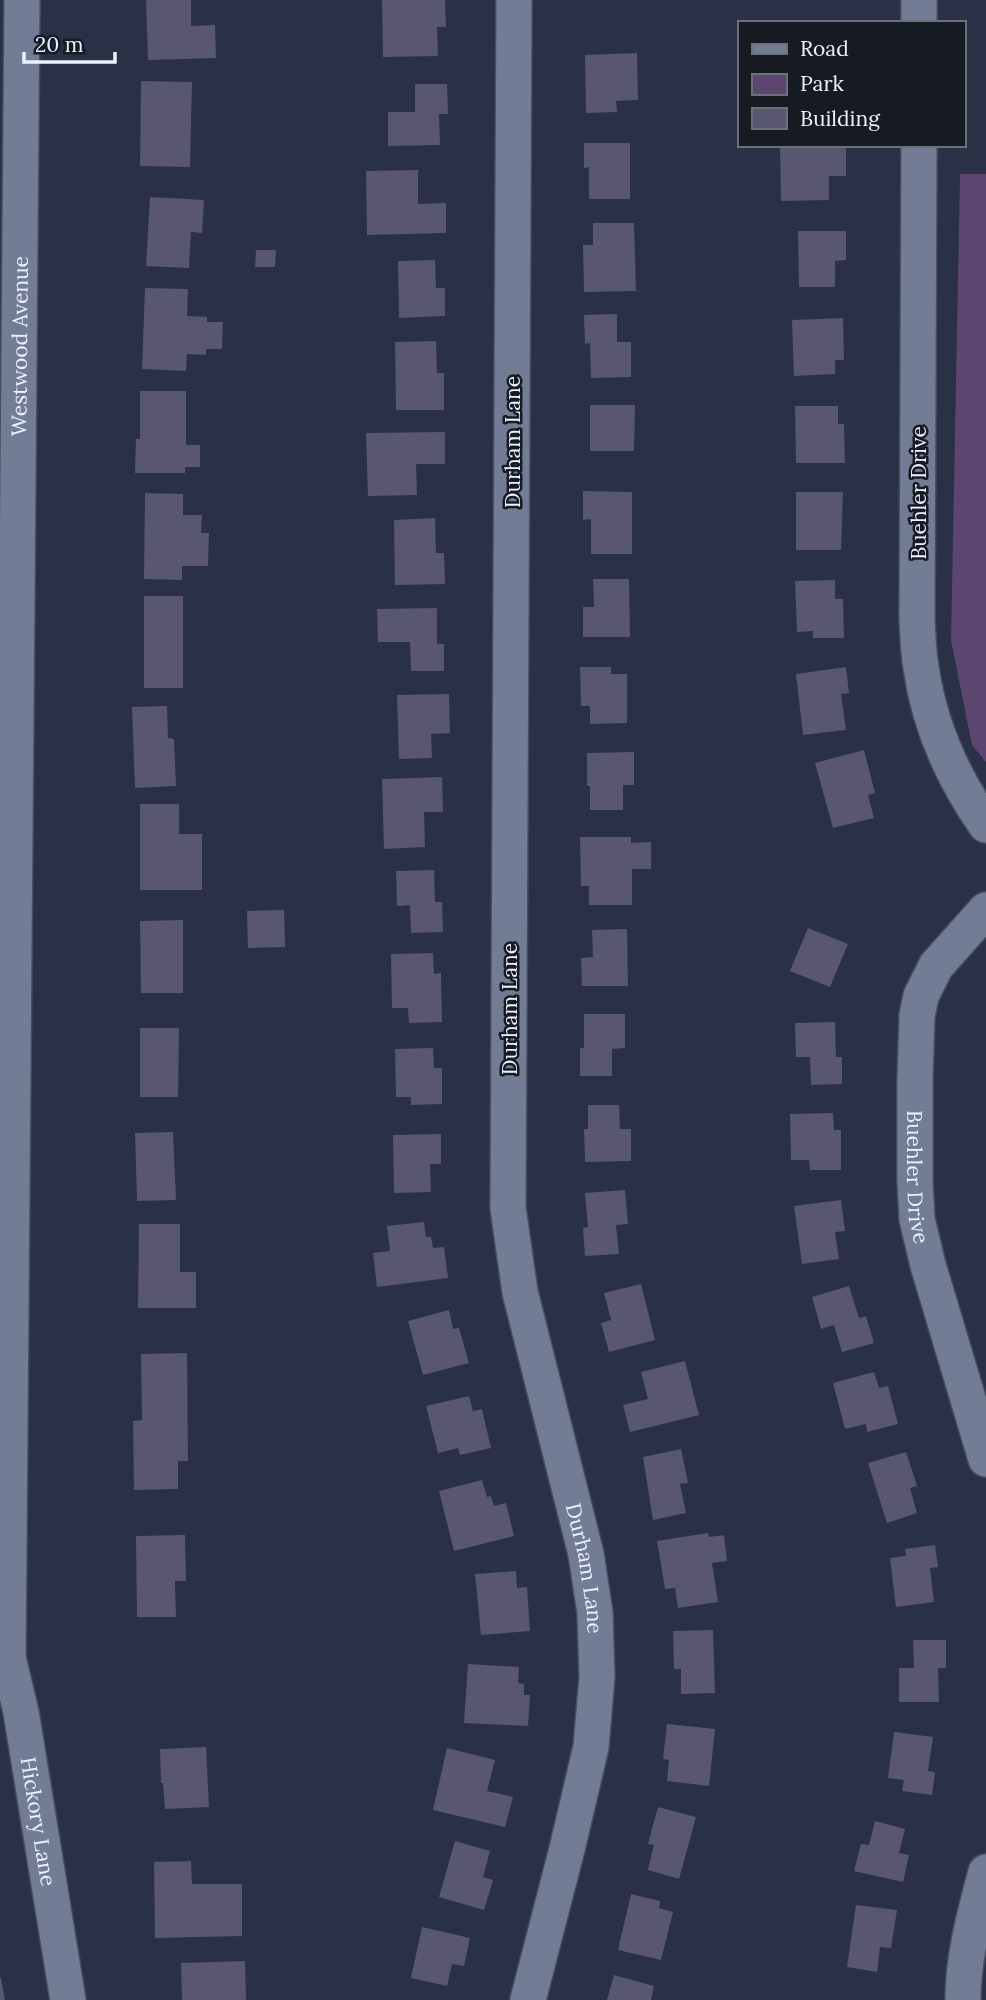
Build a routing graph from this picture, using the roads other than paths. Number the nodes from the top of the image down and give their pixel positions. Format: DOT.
graph roads {
  1 [pos="22,0"];
  2 [pos="514,0"];
  3 [pos="919,0"];
  4 [pos="919,21"];
  5 [pos="919,147"];
  6 [pos="986,825"];
  7 [pos="986,910"];
  8 [pos="986,1459"];
  9 [pos="4,1653"];
  10 [pos="986,1872"];
  11 [pos="68,2000"];
  12 [pos="528,2000"];
  13 [pos="962,2000"];
  1 -- 9 [label="street, Westwood Avenue"];
  2 -- 12 [label="street, Durham Lane"];
  3 -- 4 [label="street"];
  5 -- 6 [label="street, Buehler Drive"];
  7 -- 8 [label="street, Buehler Drive"];
  9 -- 11 [label="street, Hickory Lane"];
  10 -- 13 [label="street"];
}
